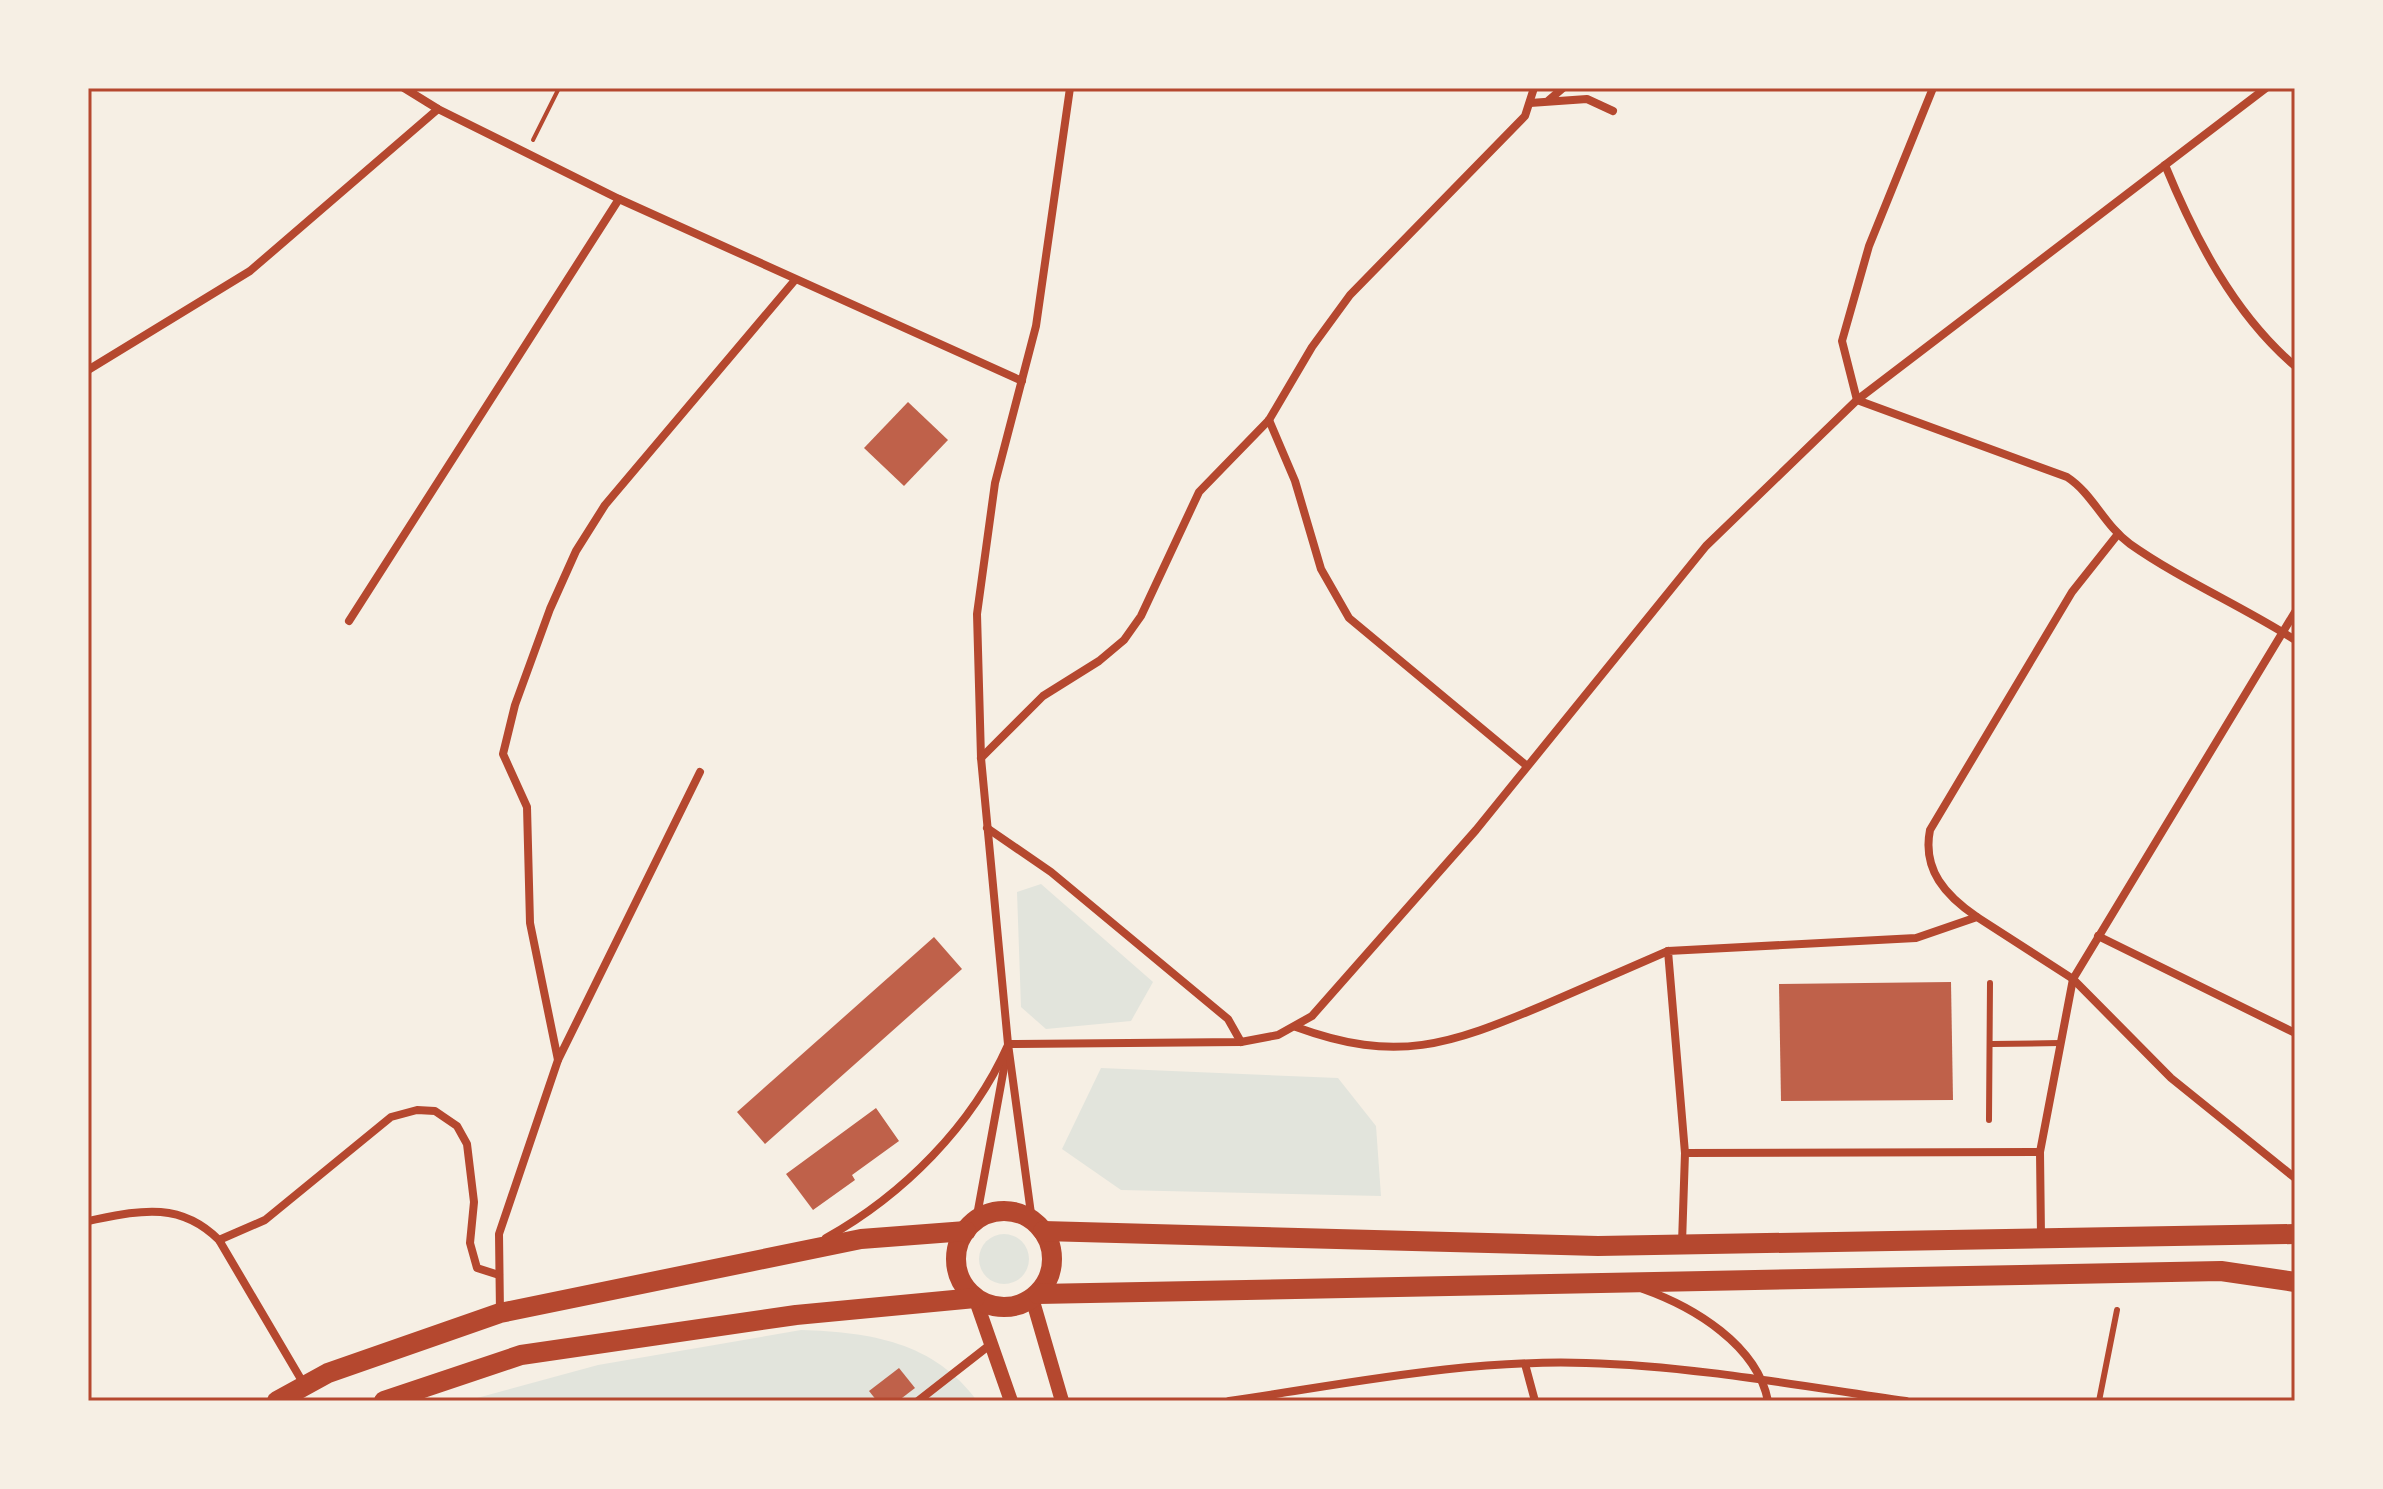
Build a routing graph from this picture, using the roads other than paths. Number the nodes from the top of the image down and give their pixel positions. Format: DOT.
graph roads {
  1 [pos="404,88"];
  2 [pos="1070,88"];
  3 [pos="1534,88"];
  4 [pos="1563,88"];
  5 [pos="1933,88"];
  6 [pos="2266,88"];
  7 [pos="1549,100"];
  8 [pos="1530,103"];
  9 [pos="438,109"];
  10 [pos="1613,111"];
  11 [pos="2165,165"];
  12 [pos="619,199"];
  13 [pos="795,280"];
  14 [pos="2295,366"];
  15 [pos="88,370"];
  16 [pos="1022,381"];
  17 [pos="1857,400"];
  18 [pos="1269,420"];
  19 [pos="2118,534"];
  20 [pos="2295,612"];
  21 [pos="349,621"];
  22 [pos="2282,632"];
  23 [pos="2295,640"];
  24 [pos="981,758"];
  25 [pos="1527,766"];
  26 [pos="700,772"];
  27 [pos="987,828"];
  28 [pos="1977,917"];
  29 [pos="2098,936"];
  30 [pos="1668,951"];
  31 [pos="2073,979"];
  32 [pos="1990,983"];
  33 [pos="1296,1027"];
  34 [pos="2295,1033"];
  35 [pos="1241,1042"];
  36 [pos="2060,1043"];
  37 [pos="1008,1044"];
  38 [pos="1992,1044"];
  39 [pos="558,1060"];
  40 [pos="1989,1120"];
  41 [pos="2040,1152"];
  42 [pos="1685,1153"];
  43 [pos="2295,1178"];
  44 [pos="88,1221"];
  45 [pos="971,1226"];
  46 [pos="1038,1226"];
  47 [pos="2295,1234"];
  48 [pos="2041,1237"];
  49 [pos="219,1240"];
  50 [pos="1682,1244"];
  51 [pos="803,1251"];
  52 [pos="499,1275"];
  53 [pos="2295,1282"];
  54 [pos="1617,1283"];
  55 [pos="1035,1296"];
  56 [pos="975,1298"];
  57 [pos="2117,1310"];
  58 [pos="500,1313"];
  59 [pos="991,1344"];
  60 [pos="1525,1364"];
  61 [pos="1764,1381"];
  62 [pos="305,1386"];
  63 [pos="277,1401"];
  64 [pos="384,1401"];
  65 [pos="918,1401"];
  66 [pos="1011,1401"];
  67 [pos="1062,1401"];
  68 [pos="1229,1401"];
  69 [pos="1535,1401"];
  70 [pos="1768,1401"];
  71 [pos="1906,1401"];
  72 [pos="2099,1401"];
  1 -- 9 [label="street"];
  2 -- 16 [label="street"];
  3 -- 8 [label="street"];
  4 -- 7 [label="street"];
  5 -- 17 [label="street"];
  6 -- 11 [label="street"];
  7 -- 8 [label="street"];
  7 -- 10 [label="street"];
  8 -- 18 [label="street"];
  9 -- 12 [label="street"];
  9 -- 15 [label="street"];
  11 -- 14 [label="street"];
  11 -- 17 [label="street"];
  12 -- 13 [label="street"];
  12 -- 21 [label="street"];
  13 -- 16 [label="street"];
  13 -- 39 [label="street"];
  16 -- 24 [label="street"];
  17 -- 19 [label="street"];
  17 -- 25 [label="street"];
  18 -- 24 [label="street"];
  18 -- 25 [label="street"];
  19 -- 22 [label="street"];
  19 -- 28 [label="street"];
  20 -- 22 [label="street"];
  22 -- 23 [label="street"];
  22 -- 29 [label="street"];
  24 -- 27 [label="street"];
  25 -- 33 [label="street"];
  26 -- 39 [label="street"];
  27 -- 35 [label="street"];
  27 -- 37 [label="street"];
  28 -- 30 [label="street"];
  28 -- 31 [label="street"];
  29 -- 31 [label="street"];
  29 -- 34 [label="street"];
  30 -- 33 [label="street"];
  30 -- 42 [label="street"];
  31 -- 36 [label="street"];
  31 -- 43 [label="street"];
  32 -- 38 [label="lane"];
  33 -- 35 [label="street"];
  35 -- 37 [label="street"];
  36 -- 38 [label="lane"];
  36 -- 41 [label="street"];
  37 -- 45 [label="street"];
  37 -- 46 [label="street"];
  37 -- 51 [label="street"];
  38 -- 40 [label="lane"];
  39 -- 52 [label="street"];
  41 -- 42 [label="street"];
  41 -- 48 [label="street"];
  42 -- 50 [label="street"];
  44 -- 49 [label="street"];
  45 -- 46 [label="main road"];
  45 -- 51 [label="main road"];
  45 -- 56 [label="main road"];
  46 -- 50 [label="main road"];
  46 -- 55 [label="main road"];
  47 -- 48 [label="main road"];
  48 -- 50 [label="main road"];
  49 -- 52 [label="street"];
  49 -- 62 [label="street"];
  51 -- 58 [label="main road"];
  52 -- 58 [label="street"];
  53 -- 54 [label="main road"];
  54 -- 55 [label="main road"];
  54 -- 61 [label="street"];
  55 -- 56 [label="main road"];
  55 -- 67 [label="street"];
  56 -- 59 [label="street"];
  56 -- 64 [label="main road"];
  57 -- 72 [label="lane"];
  58 -- 62 [label="main road"];
  59 -- 65 [label="street"];
  59 -- 66 [label="street"];
  60 -- 61 [label="street"];
  60 -- 68 [label="street"];
  60 -- 69 [label="street"];
  61 -- 70 [label="street"];
  61 -- 71 [label="street"];
  62 -- 63 [label="main road"];
}
